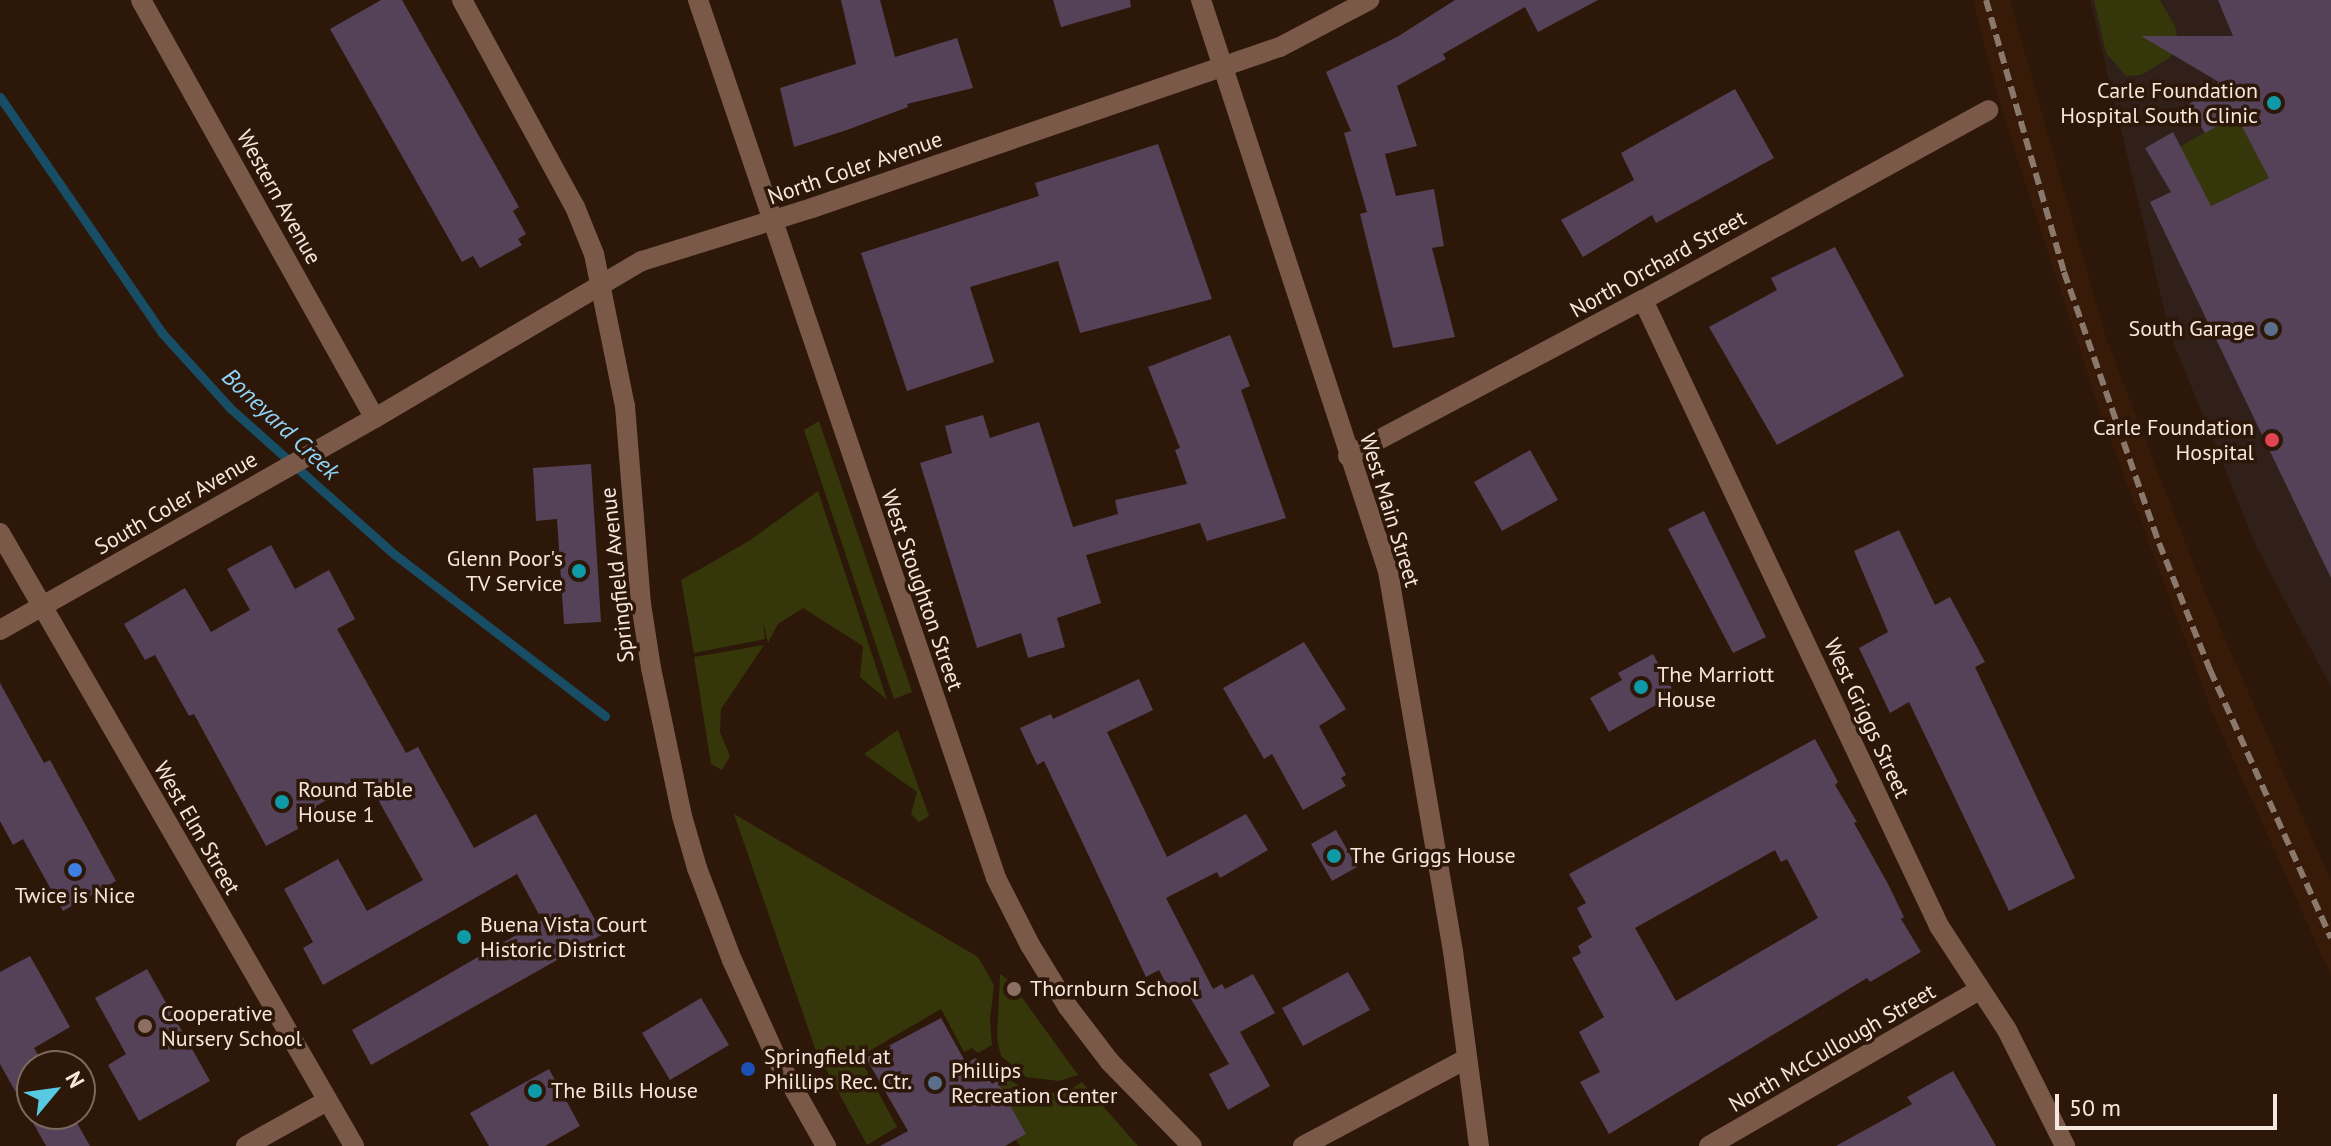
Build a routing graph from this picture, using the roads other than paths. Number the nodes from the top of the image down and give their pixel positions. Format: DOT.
graph roads {
  1 [pos="141,0"];
  2 [pos="462,0"];
  3 [pos="698,0"];
  4 [pos="1201,0"];
  5 [pos="1369,0"];
  6 [pos="1222,67"];
  7 [pos="1988,110"];
  8 [pos="771,221"];
  9 [pos="601,283"];
  10 [pos="1643,300"];
  11 [pos="375,418"];
  12 [pos="1348,456"];
  13 [pos="0,533"];
  14 [pos="42,607"];
  15 [pos="0,630"];
  16 [pos="1979,990"];
  17 [pos="1466,1059"];
  18 [pos="327,1101"];
  19 [pos="246,1146"];
  20 [pos="354,1146"];
  21 [pos="826,1146"];
  22 [pos="1192,1146"];
  23 [pos="1303,1146"];
  24 [pos="1479,1146"];
  25 [pos="1709,1146"];
  26 [pos="2065,1146"];
  1 -- 11 [label="street, Western Avenue"];
  2 -- 9 [label="street, Springfield Avenue"];
  3 -- 8 [label="street, West Stoughton Street"];
  4 -- 6 [label="street, West Main Street"];
  5 -- 6 [label="street, North Coler Avenue"];
  6 -- 8 [label="street, North Coler Avenue"];
  6 -- 12 [label="street, West Main Street"];
  7 -- 10 [label="street, North Orchard Street"];
  8 -- 9 [label="street, North Coler Avenue"];
  8 -- 22 [label="street, West Stoughton Street"];
  9 -- 11 [label="street, North Coler Avenue"];
  9 -- 21 [label="street, Springfield Avenue"];
  10 -- 12 [label="street, North Orchard Street"];
  10 -- 16 [label="street, West Griggs Street"];
  11 -- 14 [label="street, South Coler Avenue"];
  12 -- 17 [label="street, West Main Street"];
  13 -- 14 [label="street, West Elm Street"];
  14 -- 15 [label="street, South Coler Avenue"];
  14 -- 18 [label="street, West Elm Street"];
  16 -- 25 [label="street, North McCullough Street"];
  16 -- 26 [label="street, West Griggs Street"];
  17 -- 23 [label="street"];
  17 -- 24 [label="street, West Main Street"];
  18 -- 19 [label="street"];
  18 -- 20 [label="street, West Elm Street"];
}
